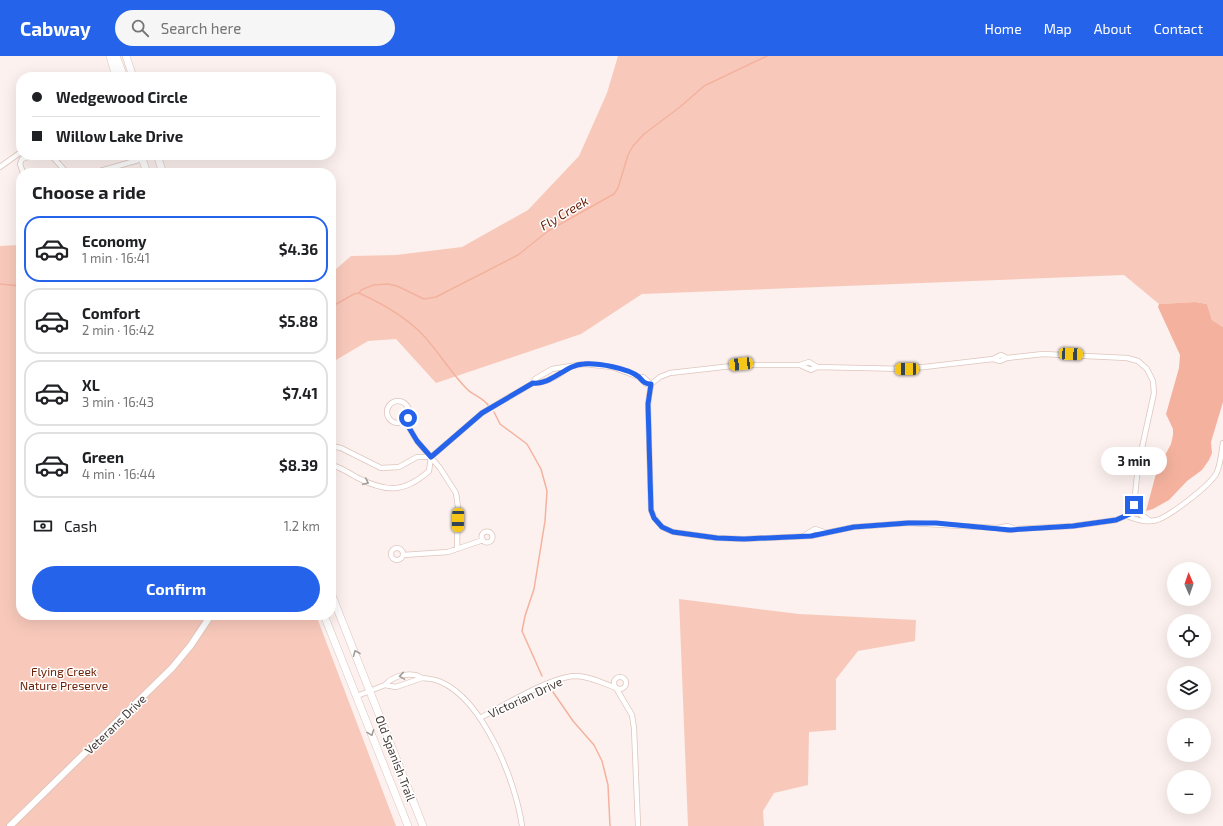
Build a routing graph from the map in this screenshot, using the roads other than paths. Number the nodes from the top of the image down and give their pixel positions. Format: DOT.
graph roads {
  1 [pos="110,56"];
  2 [pos="116,56"];
  3 [pos="126,56"];
  4 [pos="115,72"];
  5 [pos="122,72"];
  6 [pos="131,72"];
  7 [pos="16,156"];
  8 [pos="55,160"];
  9 [pos="133,160"];
  10 [pos="0,167"];
  11 [pos="63,168"];
  12 [pos="108,168"];
  13 [pos="568,367"];
  14 [pos="533,383"];
  15 [pos="651,384"];
  16 [pos="405,421"];
  17 [pos="1223,444"];
  18 [pos="336,447"];
  19 [pos="431,457"];
  20 [pos="336,467"];
  21 [pos="1132,509"];
  22 [pos="1127,516"];
  23 [pos="1150,521"];
  24 [pos="483,540"];
  25 [pos="457,549"];
  26 [pos="403,555"];
  27 [pos="336,605"];
  28 [pos="208,620"];
  29 [pos="326,620"];
  30 [pos="422,678"];
  31 [pos="385,685"];
  32 [pos="370,690"];
  33 [pos="357,696"];
  34 [pos="480,718"];
  35 [pos="10,826"];
  36 [pos="408,826"];
  37 [pos="423,826"];
  38 [pos="522,826"];
  39 [pos="638,826"];
  1 -- 4 [label="main road"];
  2 -- 5 [label="main road"];
  3 -- 6 [label="main road"];
  7 -- 10 [label="street"];
  8 -- 11 [label="street"];
  9 -- 12 [label="street"];
  13 -- 14 [label="street"];
  13 -- 14 [label="street"];
  13 -- 15 [label="street"];
  14 -- 19 [label="street"];
  15 -- 21 [label="street"];
  15 -- 22 [label="street"];
  16 -- 16 [label="street"];
  16 -- 19 [label="street"];
  17 -- 23 [label="street"];
  18 -- 19 [label="street"];
  20 -- 19 [label="street, one-way"];
  19 -- 25 [label="street"];
  21 -- 22 [label="street"];
  21 -- 23 [label="street"];
  22 -- 23 [label="street"];
  24 -- 25 [label="street"];
  25 -- 26 [label="street"];
  32 -- 27 [label="main road, Old Spanish Trail, one-way"];
  28 -- 35 [label="street, Veterans Drive"];
  29 -- 33 [label="main road, Old Spanish Trail"];
  30 -- 31 [label="street"];
  30 -- 31 [label="street, one-way"];
  30 -- 34 [label="street"];
  31 -- 32 [label="street"];
  32 -- 33 [label="street"];
  32 -- 37 [label="main road, Old Spanish Trail"];
  33 -- 36 [label="main road, Old Spanish Trail, one-way"];
  34 -- 38 [label="street"];
  34 -- 39 [label="street, Victorian Drive"];
}
